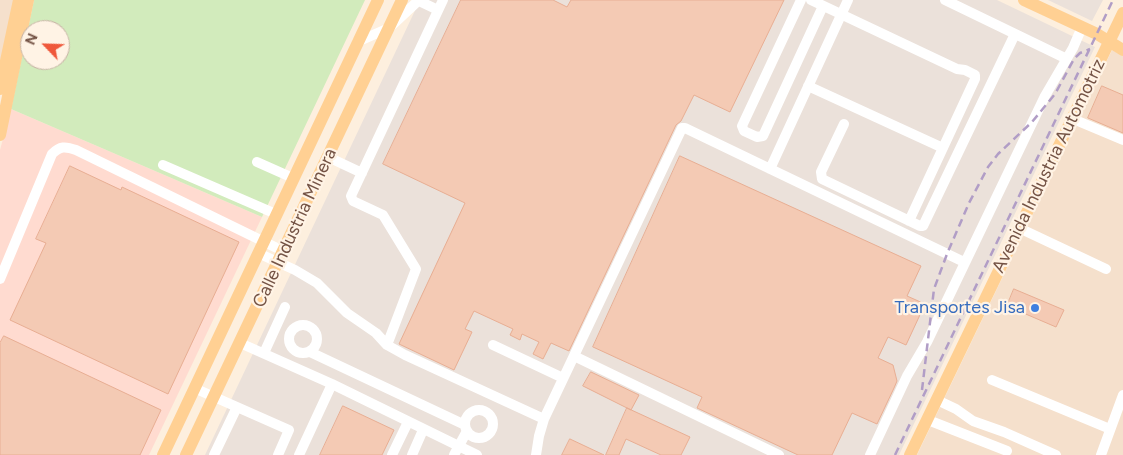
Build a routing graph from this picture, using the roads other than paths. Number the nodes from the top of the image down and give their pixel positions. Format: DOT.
graph roads {
  1 [pos="19,0"];
  2 [pos="28,0"];
  3 [pos="378,0"];
  4 [pos="402,0"];
  5 [pos="443,0"];
  6 [pos="801,0"];
  7 [pos="811,0"];
  8 [pos="848,0"];
  9 [pos="945,0"];
  10 [pos="1024,0"];
  11 [pos="419,1"];
  12 [pos="823,6"];
  13 [pos="438,10"];
  14 [pos="1123,13"];
  15 [pos="841,14"];
  16 [pos="389,28"];
  17 [pos="1082,28"];
  18 [pos="1015,34"];
  19 [pos="1110,41"];
  20 [pos="358,42"];
  21 [pos="1123,50"];
  22 [pos="3,56"];
  23 [pos="1067,59"];
  24 [pos="808,86"];
  25 [pos="0,89"];
  26 [pos="3,103"];
  27 [pos="1073,119"];
  28 [pos="844,124"];
  29 [pos="0,136"];
  30 [pos="1123,140"];
  31 [pos="943,148"];
  32 [pos="328,157"];
  33 [pos="257,162"];
  34 [pos="163,165"];
  35 [pos="770,169"];
  36 [pos="362,172"];
  37 [pos="293,178"];
  38 [pos="276,214"];
  39 [pos="909,221"];
  40 [pos="1019,228"];
  41 [pos="263,242"];
  42 [pos="258,253"];
  43 [pos="280,256"];
  44 [pos="964,262"];
  45 [pos="1106,268"];
  46 [pos="0,279"];
  47 [pos="285,307"];
  48 [pos="240,343"];
  49 [pos="387,345"];
  50 [pos="494,345"];
  51 [pos="310,352"];
  52 [pos="264,353"];
  53 [pos="574,356"];
  54 [pos="563,378"];
  55 [pos="992,380"];
  56 [pos="332,384"];
  57 [pos="194,388"];
  58 [pos="1123,395"];
  59 [pos="214,397"];
  60 [pos="937,400"];
  61 [pos="237,408"];
  62 [pos="1121,408"];
  63 [pos="544,419"];
  64 [pos="928,420"];
  65 [pos="408,422"];
  66 [pos="1110,429"];
  67 [pos="423,430"];
  68 [pos="456,450"];
  69 [pos="1007,451"];
  70 [pos="162,455"];
  71 [pos="186,455"];
  72 [pos="214,455"];
  73 [pos="278,455"];
  74 [pos="299,455"];
  75 [pos="392,455"];
  76 [pos="412,455"];
  77 [pos="477,455"];
  78 [pos="536,455"];
  79 [pos="779,455"];
  80 [pos="870,455"];
  81 [pos="910,455"];
  82 [pos="1056,455"];
  83 [pos="1101,455"];
  1 -- 22 [label="main road"];
  2 -- 26 [label="main road"];
  3 -- 20 [label="main road, Calle Industria Minera"];
  4 -- 16 [label="main road, Calle Industria Minera"];
  5 -- 13 [label="street"];
  6 -- 12 [label="street"];
  7 -- 12 [label="street"];
  8 -- 15 [label="street"];
  9 -- 18 [label="street"];
  10 -- 17 [label="main road"];
  11 -- 13 [label="street"];
  11 -- 16 [label="street"];
  12 -- 15 [label="street"];
  13 -- 36 [label="street"];
  14 -- 19 [label="main road, Avenida Industria Automotriz"];
  15 -- 24 [label="street"];
  15 -- 31 [label="street"];
  16 -- 20 [label="street"];
  16 -- 32 [label="main road, Calle Industria Minera"];
  17 -- 19 [label="main road"];
  17 -- 23 [label="street"];
  18 -- 23 [label="street"];
  18 -- 39 [label="street"];
  19 -- 21 [label="main road"];
  19 -- 27 [label="main road, Avenida Industria Automotriz"];
  20 -- 37 [label="main road, Calle Industria Minera"];
  22 -- 25 [label="main road"];
  23 -- 44 [label="street"];
  24 -- 31 [label="street"];
  24 -- 35 [label="street"];
  26 -- 29 [label="main road"];
  27 -- 30 [label="street"];
  27 -- 40 [label="main road, Avenida Industria Automotriz"];
  28 -- 39 [label="street"];
  31 -- 39 [label="street"];
  32 -- 36 [label="street"];
  32 -- 43 [label="main road, Calle Industria Minera"];
  33 -- 37 [label="street"];
  34 -- 38 [label="street"];
  35 -- 44 [label="street"];
  35 -- 53 [label="street"];
  36 -- 49 [label="street"];
  37 -- 38 [label="main road, Calle Industria Minera"];
  38 -- 41 [label="main road, Calle Industria Minera"];
  40 -- 45 [label="street"];
  40 -- 60 [label="main road, Avenida Industria Automotriz"];
  41 -- 42 [label="main road, Calle Industria Minera"];
  41 -- 43 [label="street"];
  41 -- 46 [label="street"];
  42 -- 43 [label="street"];
  42 -- 57 [label="main road, Calle Industria Minera"];
  43 -- 48 [label="main road, Calle Industria Minera"];
  43 -- 49 [label="street"];
  44 -- 80 [label="street"];
  47 -- 52 [label="street"];
  48 -- 52 [label="street"];
  48 -- 59 [label="main road, Calle Industria Minera"];
  49 -- 63 [label="street"];
  50 -- 54 [label="street"];
  51 -- 68 [label="street"];
  52 -- 56 [label="street"];
  53 -- 54 [label="street"];
  53 -- 79 [label="street"];
  54 -- 63 [label="street"];
  55 -- 66 [label="street"];
  56 -- 65 [label="street"];
  56 -- 74 [label="street"];
  57 -- 59 [label="street"];
  57 -- 70 [label="main road, Calle Industria Minera"];
  58 -- 62 [label="street"];
  59 -- 61 [label="street"];
  59 -- 71 [label="main road, Calle Industria Minera"];
  60 -- 64 [label="main road, Avenida Industria Automotriz"];
  60 -- 82 [label="street"];
  61 -- 72 [label="street"];
  61 -- 73 [label="street"];
  62 -- 66 [label="street"];
  63 -- 78 [label="street"];
  64 -- 69 [label="street"];
  64 -- 81 [label="main road, Avenida Industria Automotriz"];
  65 -- 67 [label="street"];
  65 -- 75 [label="street"];
  66 -- 83 [label="street"];
  67 -- 68 [label="street"];
  67 -- 76 [label="street"];
  68 -- 77 [label="street"];
}
